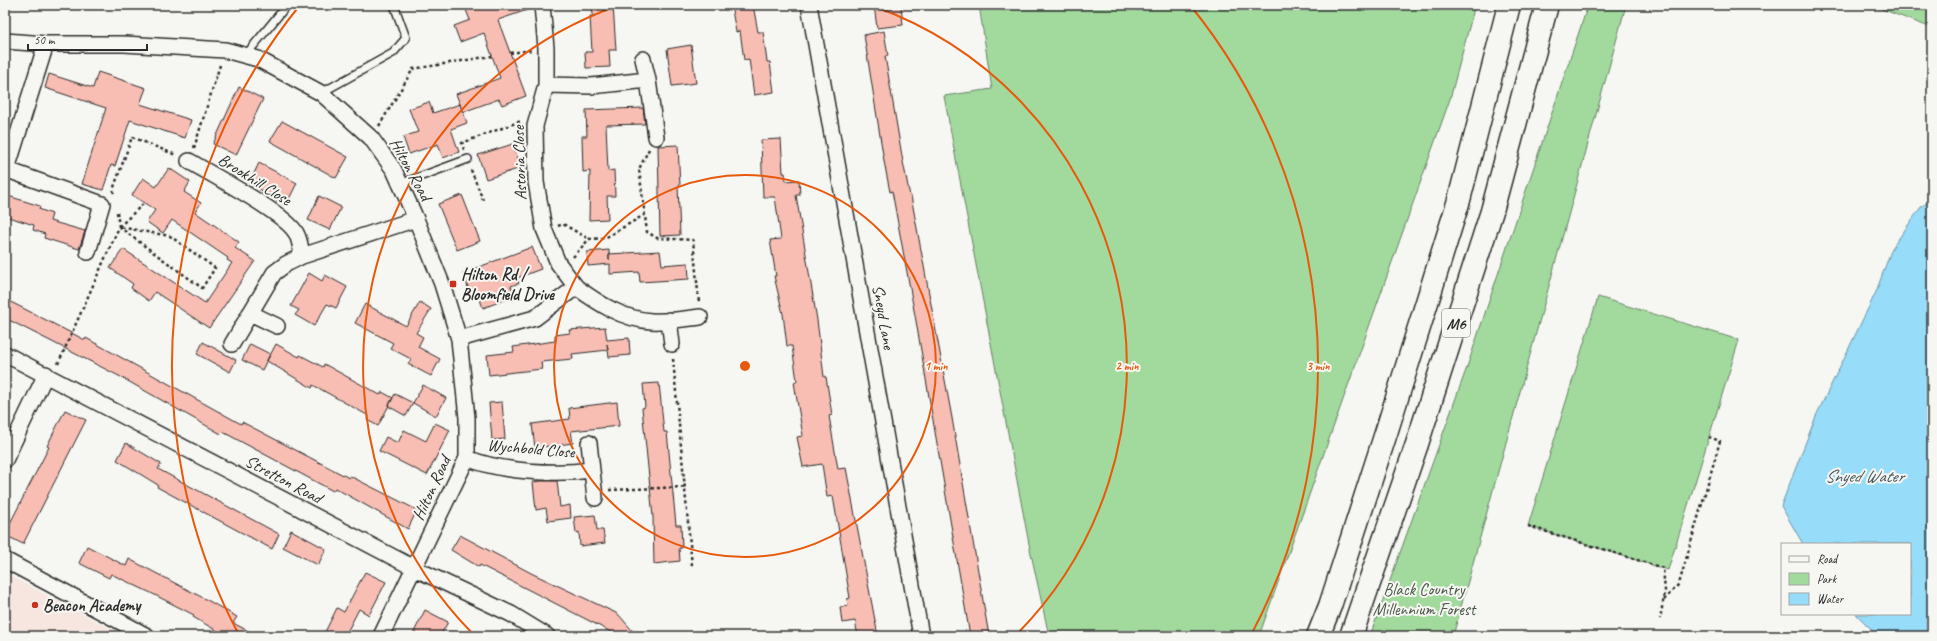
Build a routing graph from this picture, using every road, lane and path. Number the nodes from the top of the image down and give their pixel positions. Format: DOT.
graph roads {
  1 [pos="287,5"];
  2 [pos="394,5"];
  3 [pos="542,5"];
  4 [pos="809,5"];
  5 [pos="1508,5"];
  6 [pos="1547,5"];
  7 [pos="5,41"];
  8 [pos="46,44"];
  9 [pos="546,48"];
  10 [pos="225,50"];
  11 [pos="510,54"];
  12 [pos="245,56"];
  13 [pos="492,56"];
  14 [pos="643,59"];
  15 [pos="648,80"];
  16 [pos="546,85"];
  17 [pos="321,93"];
  18 [pos="537,115"];
  19 [pos="656,137"];
  20 [pos="371,138"];
  21 [pos="468,159"];
  22 [pos="190,161"];
  23 [pos="6,169"];
  24 [pos="400,184"];
  25 [pos="114,198"];
  26 [pos="483,200"];
  27 [pos="144,203"];
  28 [pos="116,205"];
  29 [pos="644,215"];
  30 [pos="416,219"];
  31 [pos="119,227"];
  32 [pos="544,229"];
  33 [pos="589,239"];
  34 [pos="88,252"];
  35 [pos="302,256"];
  36 [pos="562,268"];
  37 [pos="576,287"];
  38 [pos="250,313"];
  39 [pos="700,317"];
  40 [pos="669,320"];
  41 [pos="277,326"];
  42 [pos="459,339"];
  43 [pos="232,344"];
  44 [pos="672,344"];
  45 [pos="5,354"];
  46 [pos="49,376"];
  47 [pos="1709,437"];
  48 [pos="588,443"];
  49 [pos="467,458"];
  50 [pos="5,460"];
  51 [pos="592,470"];
  52 [pos="685,487"];
  53 [pos="595,494"];
  54 [pos="1528,526"];
  55 [pos="5,560"];
  56 [pos="692,566"];
  57 [pos="414,568"];
  58 [pos="1664,600"];
  59 [pos="1660,619"];
  60 [pos="147,636"];
  61 [pos="381,636"];
  62 [pos="546,636"];
  63 [pos="921,636"];
  64 [pos="1318,636"];
  65 [pos="1351,636"];
  1 -- 12 [label="lane"];
  2 -- 17 [label="lane"];
  3 -- 9 [label="street, Astoria Close"];
  4 -- 63 [label="street, Sneyd Lane"];
  5 -- 64 [label="highway, M6"];
  6 -- 65 [label="highway, M6"];
  7 -- 8 [label="street, Hilton Road"];
  8 -- 10 [label="street, Hilton Road"];
  8 -- 23 [label="street"];
  9 -- 11 [label="path"];
  9 -- 16 [label="street, Astoria Close"];
  10 -- 12 [label="street, Hilton Road"];
  10 -- 22 [label="path"];
  12 -- 17 [label="street, Hilton Road"];
  13 -- 20 [label="path"];
  14 -- 15 [label="street"];
  15 -- 16 [label="street"];
  15 -- 19 [label="street"];
  16 -- 18 [label="street, Astoria Close"];
  17 -- 20 [label="street, Hilton Road"];
  18 -- 21 [label="path"];
  18 -- 32 [label="street, Astoria Close"];
  19 -- 29 [label="path"];
  20 -- 24 [label="street, Hilton Road"];
  21 -- 24 [label="lane"];
  21 -- 26 [label="path"];
  22 -- 25 [label="path"];
  22 -- 35 [label="street, Brookhill Close"];
  23 -- 34 [label="street"];
  24 -- 30 [label="street, Hilton Road"];
  27 -- 31 [label="path"];
  28 -- 31 [label="path"];
  29 -- 33 [label="path"];
  29 -- 39 [label="path"];
  30 -- 35 [label="street"];
  30 -- 42 [label="street, Hilton Road"];
  31 -- 31 [label="path"];
  31 -- 46 [label="path"];
  32 -- 33 [label="path"];
  32 -- 36 [label="street, Astoria Close"];
  33 -- 36 [label="path"];
  35 -- 38 [label="street"];
  36 -- 37 [label="street, Astoria Close"];
  37 -- 40 [label="street"];
  37 -- 42 [label="street"];
  38 -- 41 [label="street"];
  38 -- 43 [label="street"];
  39 -- 40 [label="street"];
  40 -- 44 [label="street"];
  42 -- 49 [label="street, Hilton Road"];
  44 -- 52 [label="path"];
  45 -- 46 [label="street, Stretton Road"];
  46 -- 50 [label="street"];
  46 -- 57 [label="street, Stretton Road"];
  47 -- 58 [label="path"];
  48 -- 51 [label="street, Wychbold Close"];
  49 -- 51 [label="street, Wychbold Close"];
  49 -- 57 [label="street, Hilton Road"];
  51 -- 53 [label="street, Wychbold Close"];
  52 -- 53 [label="path"];
  52 -- 56 [label="path"];
  54 -- 58 [label="path"];
  55 -- 60 [label="street"];
  57 -- 61 [label="street, Hilton Road"];
  57 -- 62 [label="street, Stretton Road"];
  58 -- 59 [label="path"];
}
